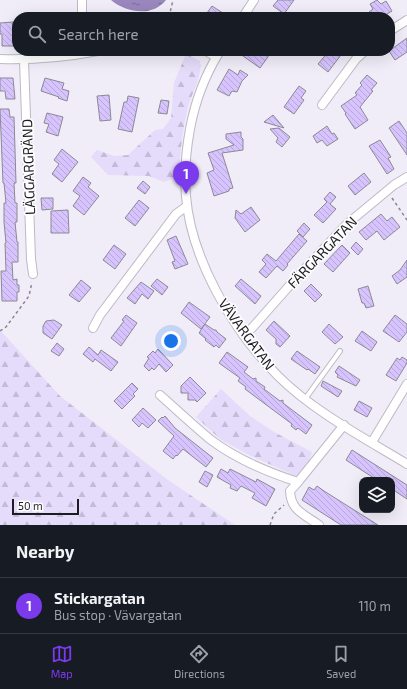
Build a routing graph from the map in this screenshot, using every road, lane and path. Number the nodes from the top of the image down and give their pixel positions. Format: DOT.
graph roads {
  1 [pos="82,0"];
  2 [pos="173,0"];
  3 [pos="254,0"];
  4 [pos="82,12"];
  5 [pos="170,12"];
  6 [pos="246,12"];
  7 [pos="407,20"];
  8 [pos="395,28"];
  9 [pos="54,56"];
  10 [pos="217,56"];
  11 [pos="360,56"];
  12 [pos="0,59"];
  13 [pos="24,60"];
  14 [pos="322,104"];
  15 [pos="407,177"];
  16 [pos="387,191"];
  17 [pos="187,206"];
  18 [pos="407,220"];
  19 [pos="33,274"];
  20 [pos="94,328"];
  21 [pos="0,331"];
  22 [pos="243,334"];
  23 [pos="340,351"];
  24 [pos="407,384"];
  25 [pos="160,395"];
  26 [pos="305,399"];
  27 [pos="344,425"];
  28 [pos="372,442"];
  29 [pos="407,464"];
  30 [pos="298,482"];
  31 [pos="290,500"];
  32 [pos="270,525"];
  33 [pos="319,525"];
  1 -- 4 [label="street"];
  2 -- 5 [label="path"];
  3 -- 6 [label="street"];
  7 -- 8 [label="street"];
  9 -- 13 [label="street"];
  10 -- 17 [label="street, VÄVARGATAN"];
  11 -- 14 [label="street"];
  12 -- 13 [label="street"];
  13 -- 19 [label="street, LÄGGARGRÄND"];
  15 -- 16 [label="street, FÄRGARGATAN"];
  16 -- 18 [label="path"];
  16 -- 22 [label="street, FÄRGARGATAN"];
  17 -- 20 [label="street"];
  17 -- 22 [label="street, VÄVARGATAN"];
  19 -- 21 [label="path"];
  22 -- 26 [label="street, VÄVARGATAN"];
  23 -- 26 [label="lane"];
  24 -- 28 [label="street"];
  25 -- 30 [label="street"];
  26 -- 27 [label="street, VÄVARGATAN"];
  27 -- 28 [label="street, VÄVARGATAN"];
  27 -- 30 [label="street"];
  28 -- 29 [label="street, VÄVARGATAN"];
  30 -- 31 [label="street"];
  31 -- 32 [label="path"];
  31 -- 33 [label="street"];
}
